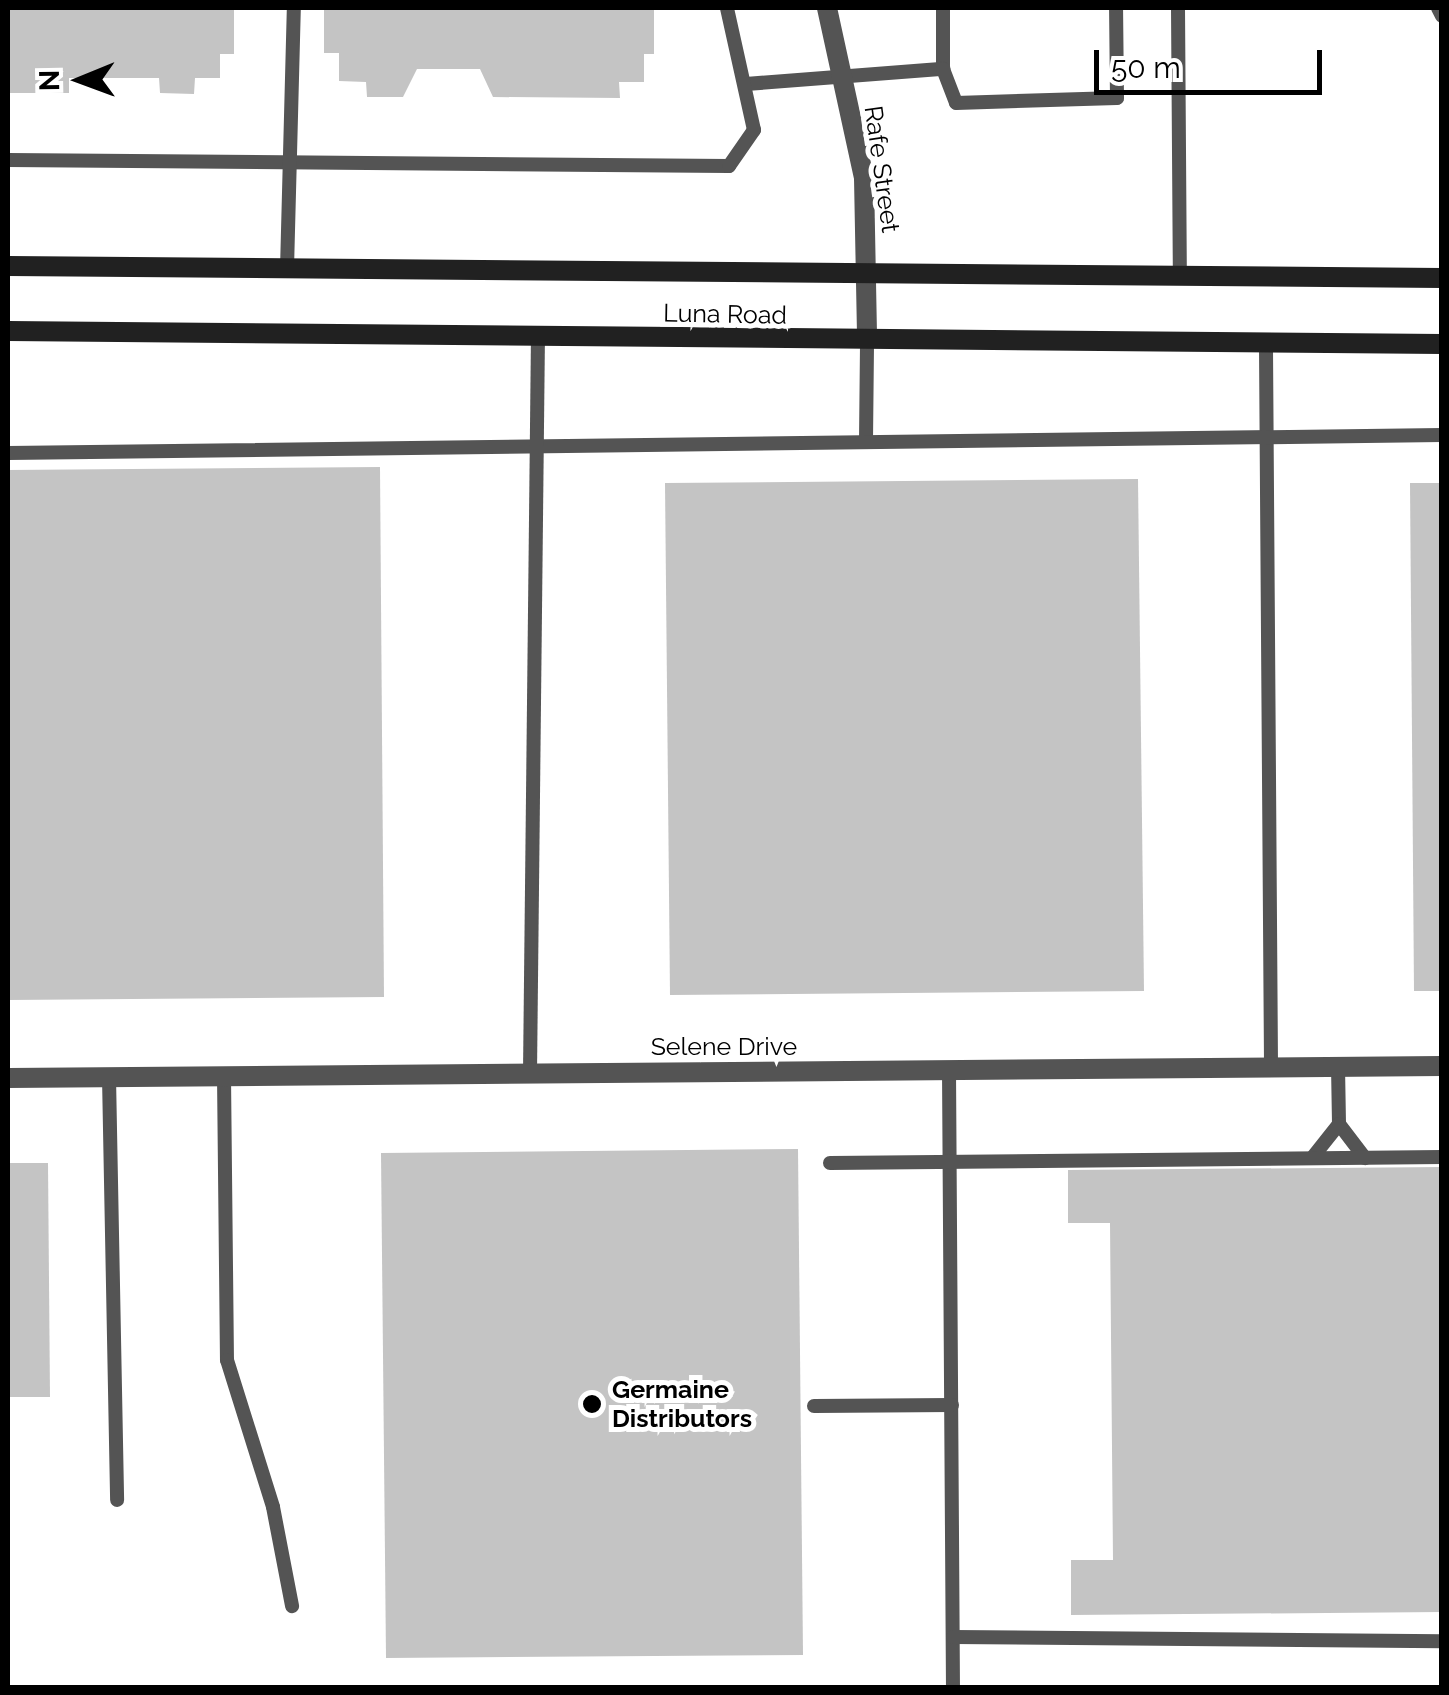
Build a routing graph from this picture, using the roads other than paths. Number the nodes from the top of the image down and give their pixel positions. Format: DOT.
graph roads {
  1 [pos="294,8"];
  2 [pos="726,8"];
  3 [pos="827,8"];
  4 [pos="943,8"];
  5 [pos="1116,8"];
  6 [pos="1178,8"];
  7 [pos="1438,8"];
  8 [pos="1442,16"];
  9 [pos="943,69"];
  10 [pos="842,72"];
  11 [pos="746,84"];
  12 [pos="8,160"];
  13 [pos="290,161"];
  14 [pos="8,266"];
  15 [pos="287,269"];
  16 [pos="868,275"];
  17 [pos="1180,277"];
  18 [pos="1442,278"];
  19 [pos="8,331"];
  20 [pos="538,337"];
  21 [pos="867,340"];
  22 [pos="1442,344"];
  23 [pos="1266,348"];
  24 [pos="1442,436"];
  25 [pos="866,441"];
  26 [pos="1267,442"];
  27 [pos="537,448"];
  28 [pos="8,453"];
  29 [pos="1270,1066"];
  30 [pos="1338,1066"];
  31 [pos="1442,1066"];
  32 [pos="950,1070"];
  33 [pos="530,1073"];
  34 [pos="224,1076"];
  35 [pos="109,1077"];
  36 [pos="8,1078"];
  37 [pos="1340,1124"];
  38 [pos="1442,1157"];
  39 [pos="1312,1158"];
  40 [pos="1365,1158"];
  41 [pos="950,1162"];
  42 [pos="830,1164"];
  43 [pos="952,1405"];
  44 [pos="814,1406"];
  45 [pos="117,1500"];
  46 [pos="292,1606"];
  47 [pos="953,1637"];
  48 [pos="1442,1640"];
  49 [pos="953,1688"];
  1 -- 13 [label="lane"];
  2 -- 11 [label="lane"];
  3 -- 10 [label="street, Rafe Street"];
  4 -- 9 [label="lane"];
  5 -- 9 [label="lane"];
  6 -- 17 [label="lane"];
  7 -- 8 [label="lane"];
  9 -- 10 [label="lane"];
  10 -- 11 [label="lane"];
  10 -- 16 [label="street, Rafe Street"];
  11 -- 13 [label="lane"];
  12 -- 13 [label="lane"];
  13 -- 15 [label="lane"];
  14 -- 15 [label="main road, Luna Road"];
  15 -- 16 [label="main road, Luna Road"];
  16 -- 17 [label="main road, Luna Road"];
  16 -- 21 [label="street, Rafe Street"];
  17 -- 18 [label="main road, Luna Road"];
  19 -- 20 [label="main road, Luna Road"];
  20 -- 21 [label="main road, Luna Road"];
  20 -- 27 [label="lane"];
  21 -- 23 [label="main road, Luna Road"];
  21 -- 25 [label="lane"];
  22 -- 23 [label="main road, Luna Road"];
  23 -- 26 [label="lane"];
  24 -- 26 [label="lane"];
  25 -- 26 [label="lane"];
  25 -- 27 [label="lane"];
  26 -- 29 [label="lane"];
  27 -- 28 [label="lane"];
  27 -- 33 [label="lane"];
  29 -- 30 [label="street, Selene Drive"];
  29 -- 32 [label="street, Selene Drive"];
  30 -- 31 [label="street, Selene Drive"];
  30 -- 37 [label="lane"];
  32 -- 33 [label="street, Selene Drive"];
  32 -- 41 [label="lane"];
  33 -- 34 [label="street, Selene Drive"];
  34 -- 35 [label="street, Selene Drive"];
  34 -- 46 [label="lane"];
  35 -- 36 [label="street, Selene Drive"];
  35 -- 45 [label="lane"];
  37 -- 39 [label="lane"];
  37 -- 40 [label="lane"];
  38 -- 40 [label="lane"];
  39 -- 40 [label="lane"];
  39 -- 41 [label="lane"];
  41 -- 42 [label="lane"];
  41 -- 43 [label="lane"];
  43 -- 44 [label="lane"];
  43 -- 47 [label="lane"];
  47 -- 48 [label="lane"];
  47 -- 49 [label="lane"];
}
